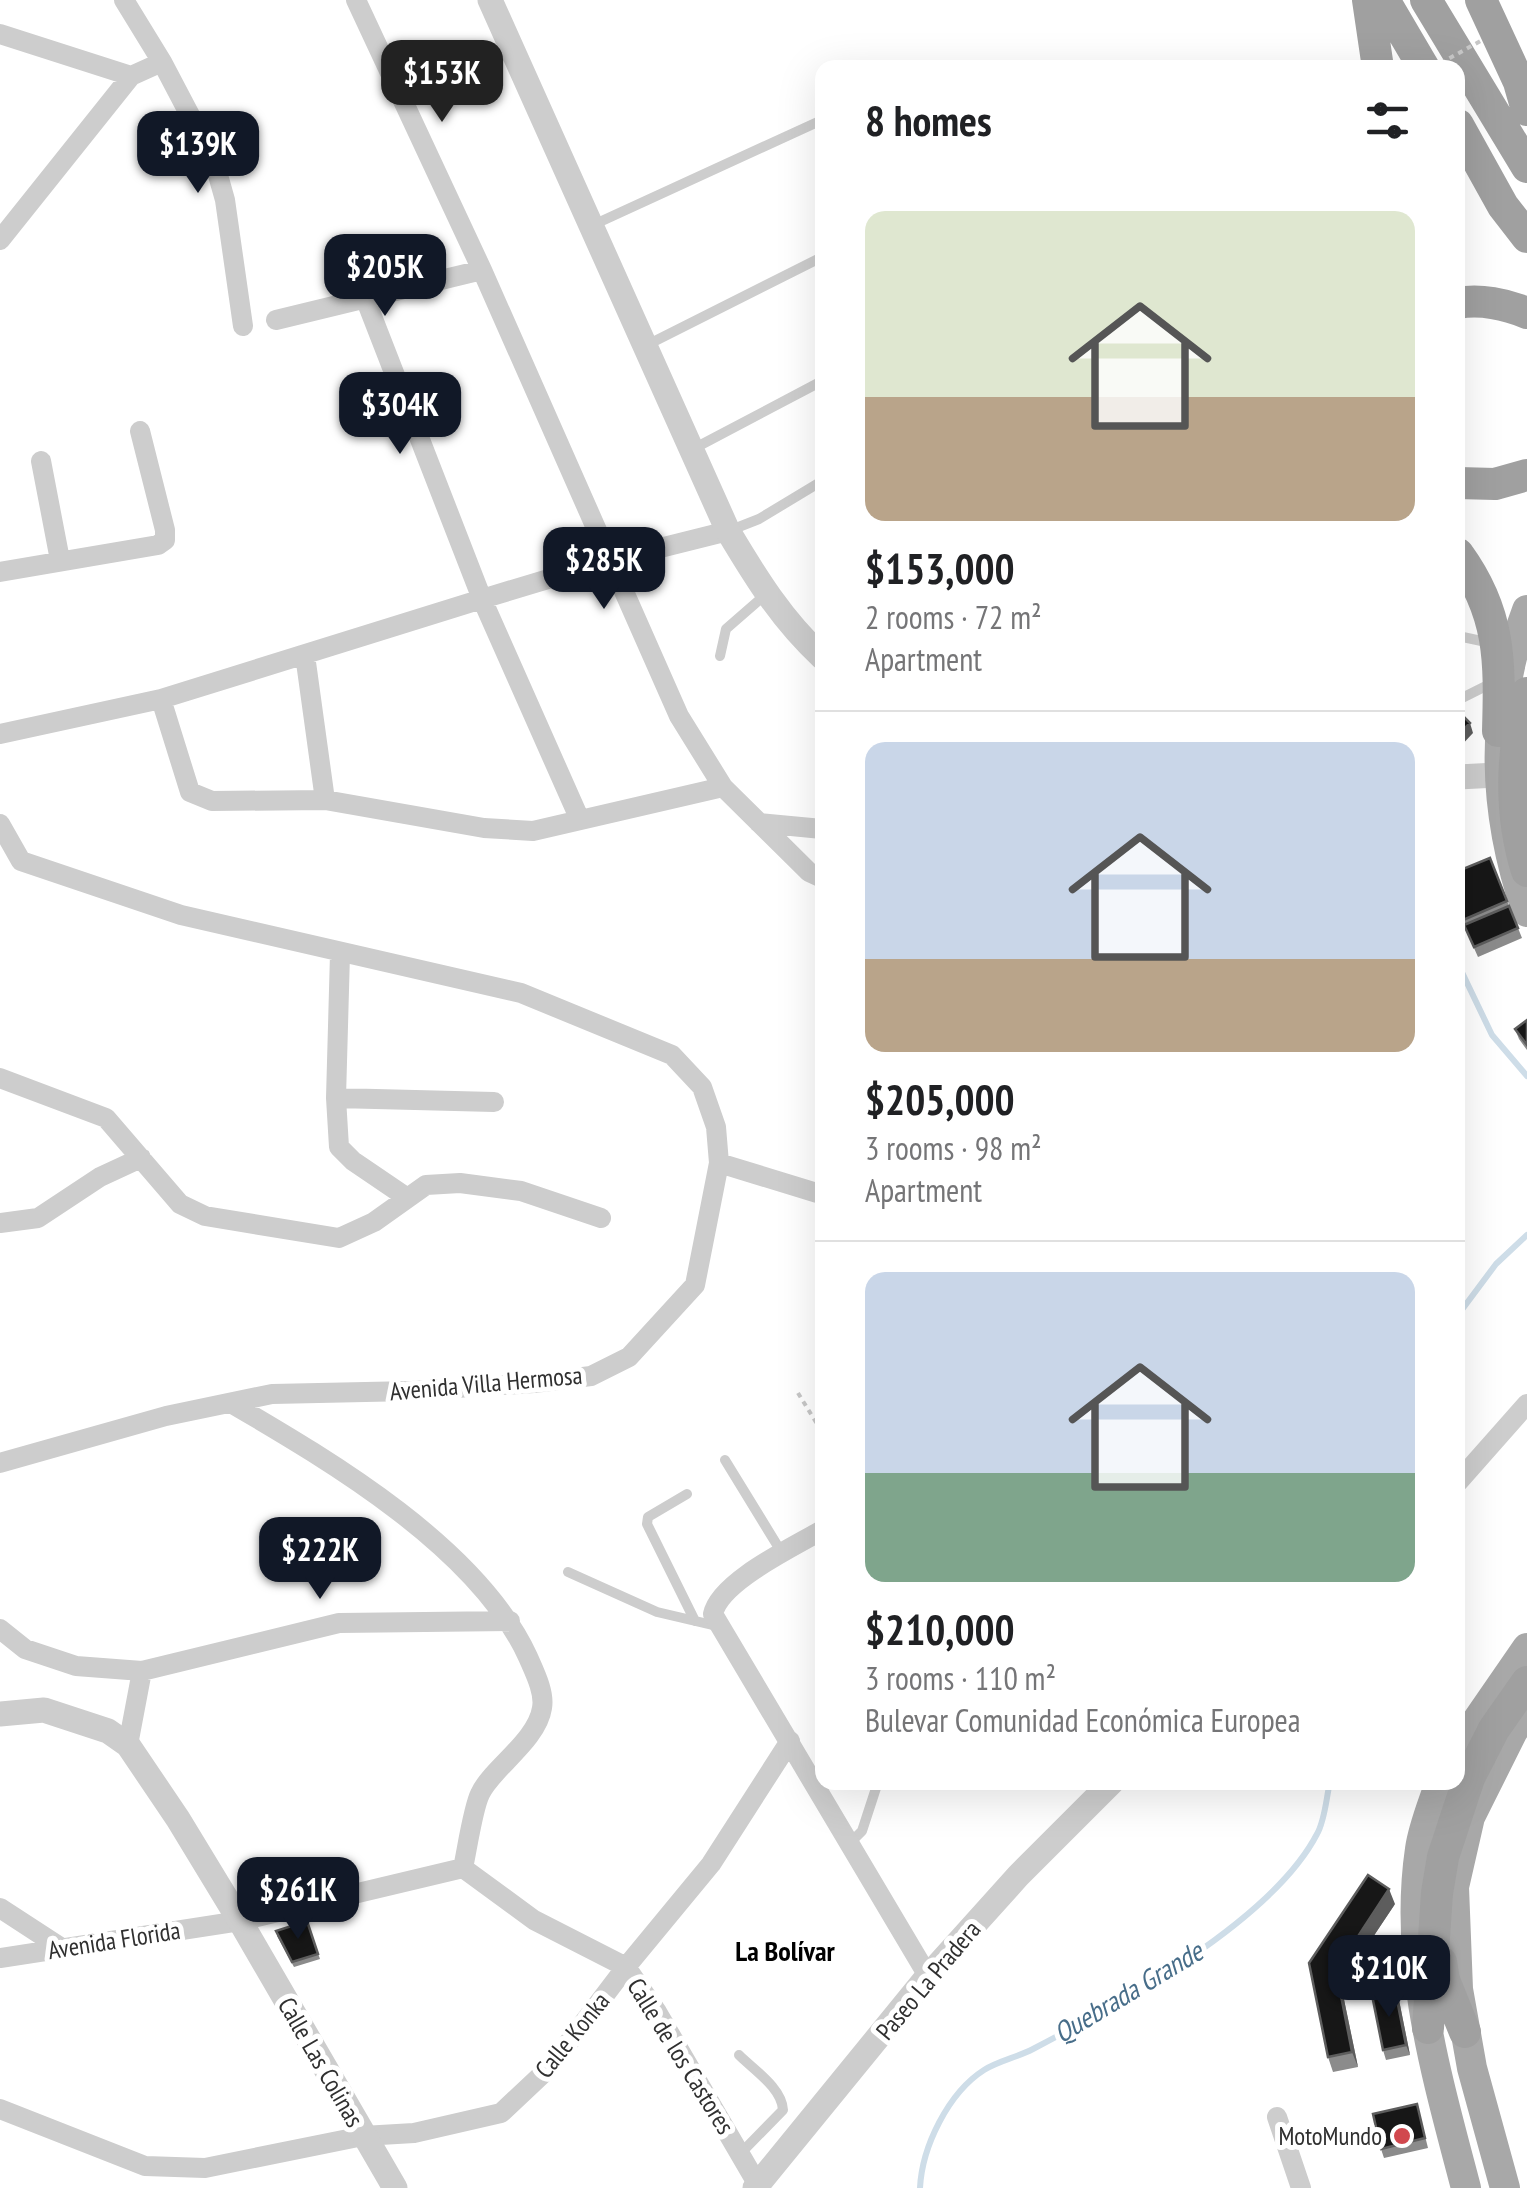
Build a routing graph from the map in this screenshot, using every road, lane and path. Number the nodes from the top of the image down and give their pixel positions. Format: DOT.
graph roads {
  1 [pos="124,0"];
  2 [pos="356,0"];
  3 [pos="490,0"];
  4 [pos="1368,0"];
  5 [pos="1384,0"];
  6 [pos="1426,0"];
  7 [pos="1481,0"];
  8 [pos="0,34"];
  9 [pos="1484,39"];
  10 [pos="1377,60"];
  11 [pos="1419,60"];
  12 [pos="1446,60"];
  13 [pos="1463,60"];
  14 [pos="162,62"];
  15 [pos="1465,64"];
  16 [pos="131,76"];
  17 [pos="1527,110"];
  18 [pos="815,123"];
  19 [pos="1465,138"];
  20 [pos="1527,166"];
  21 [pos="592,225"];
  22 [pos="1527,237"];
  23 [pos="0,240"];
  24 [pos="815,260"];
  25 [pos="482,270"];
  26 [pos="1465,281"];
  27 [pos="1527,292"];
  28 [pos="365,298"];
  29 [pos="1465,302"];
  30 [pos="1527,313"];
  31 [pos="276,320"];
  32 [pos="243,326"];
  33 [pos="646,345"];
  34 [pos="815,385"];
  35 [pos="140,431"];
  36 [pos="692,449"];
  37 [pos="41,461"];
  38 [pos="1527,475"];
  39 [pos="1465,483"];
  40 [pos="815,485"];
  41 [pos="1527,497"];
  42 [pos="1465,502"];
  43 [pos="728,531"];
  44 [pos="60,560"];
  45 [pos="608,561"];
  46 [pos="1465,565"];
  47 [pos="0,572"];
  48 [pos="766,594"];
  49 [pos="482,598"];
  50 [pos="1527,610"];
  51 [pos="1465,637"];
  52 [pos="1497,644"];
  53 [pos="815,649"];
  54 [pos="305,655"];
  55 [pos="720,656"];
  56 [pos="1513,686"];
  57 [pos="1465,698"];
  58 [pos="161,700"];
  59 [pos="1498,731"];
  60 [pos="0,734"];
  61 [pos="1527,762"];
  62 [pos="1512,776"];
  63 [pos="1465,777"];
  64 [pos="723,787"];
  65 [pos="325,800"];
  66 [pos="580,820"];
  67 [pos="759,823"];
  68 [pos="0,824"];
  69 [pos="815,827"];
  70 [pos="0,854"];
  71 [pos="21,861"];
  72 [pos="1527,871"];
  73 [pos="815,875"];
  74 [pos="1527,912"];
  75 [pos="340,954"];
  76 [pos="0,1078"];
  77 [pos="336,1098"];
  78 [pos="494,1102"];
  79 [pos="141,1158"];
  80 [pos="719,1163"];
  81 [pos="815,1193"];
  82 [pos="406,1197"];
  83 [pos="601,1218"];
  84 [pos="0,1223"];
  85 [pos="798,1392"];
  86 [pos="230,1403"];
  87 [pos="1527,1404"];
  88 [pos="815,1420"];
  89 [pos="725,1460"];
  90 [pos="0,1463"];
  91 [pos="1465,1474"];
  92 [pos="688,1494"];
  93 [pos="815,1534"];
  94 [pos="783,1554"];
  95 [pos="568,1572"];
  96 [pos="510,1621"];
  97 [pos="695,1621"];
  98 [pos="722,1627"];
  99 [pos="0,1629"];
  100 [pos="1527,1648"];
  101 [pos="142,1671"];
  102 [pos="1522,1699"];
  103 [pos="0,1714"];
  104 [pos="1465,1738"];
  105 [pos="790,1742"];
  106 [pos="128,1745"];
  107 [pos="815,1784"];
  108 [pos="819,1790"];
  109 [pos="875,1790"];
  110 [pos="1103,1790"];
  111 [pos="1438,1790"];
  112 [pos="850,1843"];
  113 [pos="462,1868"];
  114 [pos="0,1908"];
  115 [pos="240,1921"];
  116 [pos="1436,1938"];
  117 [pos="63,1949"];
  118 [pos="0,1958"];
  119 [pos="626,1967"];
  120 [pos="928,1976"];
  121 [pos="1428,2028"];
  122 [pos="1465,2032"];
  123 [pos="739,2054"];
  124 [pos="0,2108"];
  125 [pos="1277,2117"];
  126 [pos="363,2136"];
  127 [pos="740,2154"];
  128 [pos="757,2186"];
  129 [pos="395,2188"];
  130 [pos="1301,2188"];
  131 [pos="1466,2188"];
  132 [pos="1505,2188"];
  1 -- 14 [label="street"];
  2 -- 25 [label="street"];
  3 -- 21 [label="street"];
  4 -- 10 [label="highway"];
  5 -- 11 [label="highway"];
  6 -- 13 [label="highway"];
  7 -- 17 [label="highway"];
  8 -- 16 [label="street"];
  9 -- 12 [label="path, bridge"];
  14 -- 16 [label="street"];
  14 -- 32 [label="street"];
  15 -- 20 [label="highway"];
  16 -- 23 [label="street"];
  18 -- 21 [label="lane"];
  19 -- 22 [label="highway"];
  21 -- 33 [label="street"];
  24 -- 33 [label="lane"];
  25 -- 28 [label="street"];
  25 -- 45 [label="street"];
  26 -- 27 [label="highway"];
  28 -- 31 [label="street"];
  28 -- 49 [label="street"];
  29 -- 30 [label="highway"];
  33 -- 36 [label="street"];
  34 -- 36 [label="lane"];
  35 -- 44 [label="street"];
  36 -- 43 [label="street"];
  37 -- 44 [label="street"];
  38 -- 39 [label="highway"];
  40 -- 43 [label="lane"];
  41 -- 42 [label="highway"];
  43 -- 45 [label="street"];
  43 -- 48 [label="street"];
  44 -- 47 [label="street"];
  45 -- 49 [label="street"];
  45 -- 64 [label="street"];
  46 -- 52 [label="highway"];
  48 -- 53 [label="street"];
  48 -- 55 [label="lane"];
  49 -- 54 [label="street"];
  49 -- 66 [label="street"];
  50 -- 59 [label="main road"];
  51 -- 52 [label="lane"];
  52 -- 56 [label="highway"];
  54 -- 58 [label="street"];
  54 -- 65 [label="street"];
  56 -- 57 [label="lane"];
  56 -- 59 [label="highway"];
  56 -- 72 [label="highway"];
  58 -- 60 [label="street"];
  58 -- 65 [label="street"];
  59 -- 62 [label="main road"];
  61 -- 62 [label="main road"];
  62 -- 63 [label="street"];
  62 -- 74 [label="main road"];
  64 -- 66 [label="street"];
  64 -- 67 [label="street"];
  65 -- 66 [label="street"];
  67 -- 69 [label="street"];
  67 -- 73 [label="street"];
  68 -- 71 [label="street"];
  70 -- 71 [label="street, Avenida Villa Hermosa"];
  71 -- 75 [label="street, Avenida Villa Hermosa"];
  75 -- 77 [label="street"];
  75 -- 80 [label="street, Avenida Villa Hermosa"];
  76 -- 79 [label="street"];
  77 -- 78 [label="street"];
  77 -- 82 [label="street"];
  79 -- 82 [label="street"];
  79 -- 84 [label="street"];
  80 -- 81 [label="street"];
  80 -- 86 [label="street, Avenida Villa Hermosa"];
  82 -- 83 [label="street"];
  85 -- 88 [label="path"];
  86 -- 90 [label="street, Avenida Villa Hermosa"];
  86 -- 96 [label="street"];
  87 -- 91 [label="street"];
  89 -- 94 [label="lane"];
  92 -- 97 [label="lane"];
  93 -- 94 [label="street"];
  94 -- 98 [label="street"];
  95 -- 97 [label="lane"];
  96 -- 101 [label="street"];
  96 -- 113 [label="street"];
  97 -- 98 [label="lane"];
  98 -- 105 [label="street"];
  99 -- 101 [label="street"];
  100 -- 104 [label="main road"];
  101 -- 106 [label="street"];
  102 -- 116 [label="highway"];
  102 -- 122 [label="main road"];
  103 -- 106 [label="street"];
  105 -- 107 [label="street"];
  105 -- 119 [label="street, Calle Konka"];
  106 -- 115 [label="street, Calle Las Colinas"];
  108 -- 112 [label="street"];
  109 -- 112 [label="lane"];
  110 -- 120 [label="street, Paseo La Pradera"];
  111 -- 121 [label="main road"];
  112 -- 120 [label="street"];
  113 -- 115 [label="street, Avenida Florida"];
  113 -- 119 [label="street, Calle de los Castores"];
  114 -- 117 [label="street"];
  115 -- 117 [label="street, Avenida Florida"];
  115 -- 126 [label="street, Calle Las Colinas"];
  116 -- 121 [label="highway"];
  116 -- 122 [label="highway"];
  117 -- 118 [label="street, Avenida Florida"];
  119 -- 126 [label="street, Calle Konka"];
  119 -- 127 [label="street, Calle de los Castores"];
  120 -- 128 [label="street, Paseo La Pradera"];
  121 -- 131 [label="main road"];
  122 -- 132 [label="main road"];
  123 -- 127 [label="lane"];
  124 -- 126 [label="street, Calle Konka"];
  125 -- 130 [label="street"];
  126 -- 129 [label="street, Calle Las Colinas"];
  127 -- 128 [label="street, Calle de los Castores"];
}
